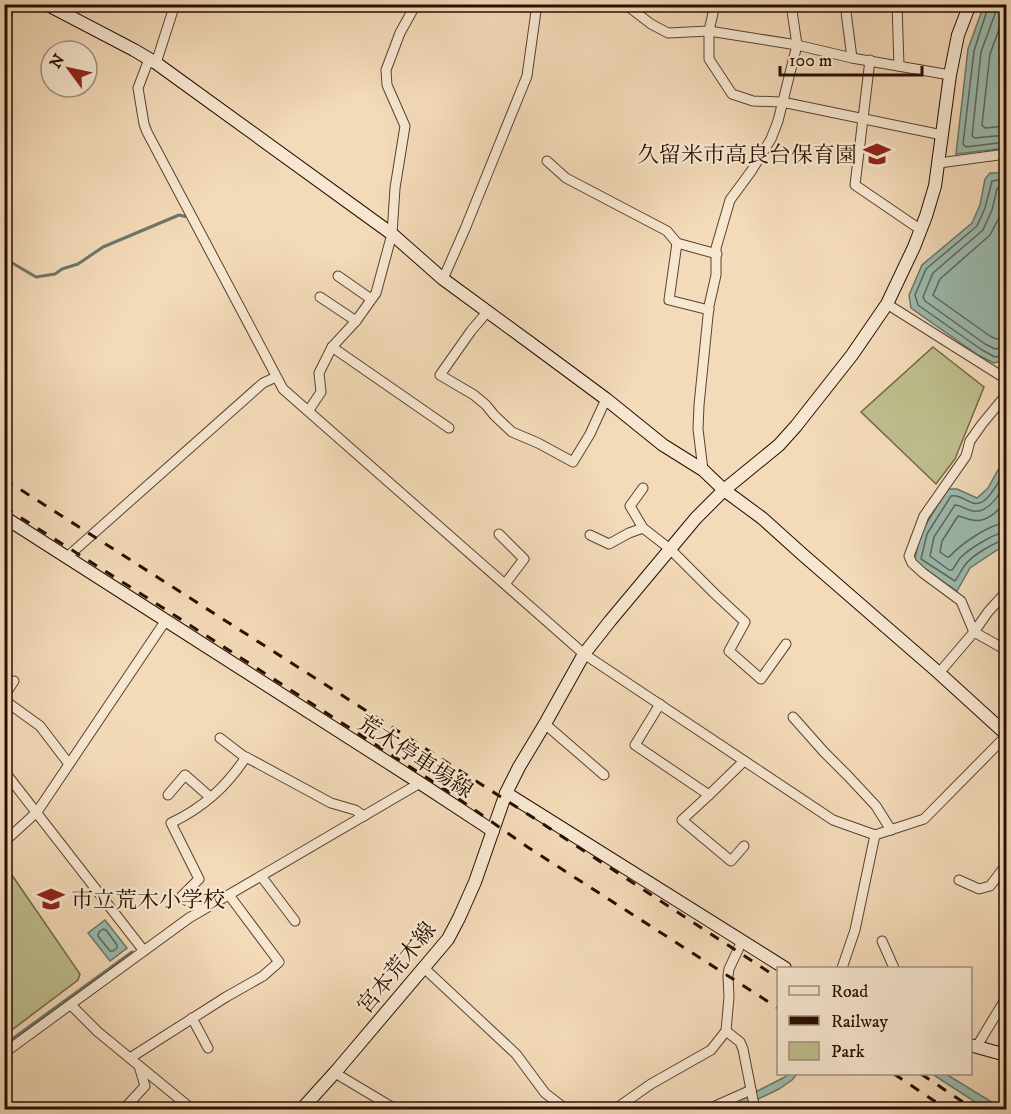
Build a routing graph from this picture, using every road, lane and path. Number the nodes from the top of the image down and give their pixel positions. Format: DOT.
graph roads {
  1 [pos="9,4"];
  2 [pos="46,4"];
  3 [pos="175,4"];
  4 [pos="416,4"];
  5 [pos="537,4"];
  6 [pos="625,4"];
  7 [pos="715,4"];
  8 [pos="791,4"];
  9 [pos="845,4"];
  10 [pos="897,4"];
  11 [pos="970,4"];
  12 [pos="709,31"];
  13 [pos="4,33"];
  14 [pos="797,45"];
  15 [pos="852,58"];
  16 [pos="870,60"];
  17 [pos="152,61"];
  18 [pos="898,66"];
  19 [pos="950,75"];
  20 [pos="782,102"];
  21 [pos="862,118"];
  22 [pos="942,135"];
  23 [pos="1006,154"];
  24 [pos="547,161"];
  25 [pos="939,163"];
  26 [pos="921,230"];
  27 [pos="392,234"];
  28 [pos="677,243"];
  29 [pos="717,254"];
  30 [pos="338,276"];
  31 [pos="443,279"];
  32 [pos="320,297"];
  33 [pos="371,299"];
  34 [pos="886,304"];
  35 [pos="709,310"];
  36 [pos="487,312"];
  37 [pos="356,321"];
  38 [pos="332,347"];
  39 [pos="276,377"];
  40 [pos="1006,379"];
  41 [pos="1006,395"];
  42 [pos="606,399"];
  43 [pos="309,410"];
  44 [pos="449,428"];
  45 [pos="703,470"];
  46 [pos="643,488"];
  47 [pos="724,490"];
  48 [pos="4,518"];
  49 [pos="643,528"];
  50 [pos="499,534"];
  51 [pos="590,535"];
  52 [pos="670,549"];
  53 [pos="67,557"];
  54 [pos="506,584"];
  55 [pos="1006,593"];
  56 [pos="165,620"];
  57 [pos="975,632"];
  58 [pos="786,644"];
  59 [pos="1006,650"];
  60 [pos="584,654"];
  61 [pos="939,673"];
  62 [pos="14,681"];
  63 [pos="4,698"];
  64 [pos="660,704"];
  65 [pos="793,717"];
  66 [pos="545,724"];
  67 [pos="1006,735"];
  68 [pos="220,738"];
  69 [pos="246,758"];
  70 [pos="744,761"];
  71 [pos="69,764"];
  72 [pos="4,771"];
  73 [pos="604,775"];
  74 [pos="420,783"];
  75 [pos="506,793"];
  76 [pos="168,795"];
  77 [pos="710,795"];
  78 [pos="210,797"];
  79 [pos="37,812"];
  80 [pos="364,816"];
  81 [pos="891,830"];
  82 [pos="493,831"];
  83 [pos="876,835"];
  84 [pos="4,842"];
  85 [pos="744,846"];
  86 [pos="1006,865"];
  87 [pos="261,876"];
  88 [pos="959,880"];
  89 [pos="229,895"];
  90 [pos="202,910"];
  91 [pos="295,921"];
  92 [pos="742,941"];
  93 [pos="882,941"];
  94 [pos="144,951"];
  95 [pos="782,967"];
  96 [pos="843,967"];
  97 [pos="893,967"];
  98 [pos="424,968"];
  99 [pos="1006,998"];
  100 [pos="71,1005"];
  101 [pos="192,1018"];
  102 [pos="726,1031"];
  103 [pos="974,1046"];
  104 [pos="208,1048"];
  105 [pos="4,1053"];
  106 [pos="1006,1055"];
  107 [pos="130,1058"];
  108 [pos="139,1066"];
  109 [pos="335,1073"];
  110 [pos="751,1090"];
  111 [pos="123,1110"];
  112 [pos="193,1110"];
  113 [pos="301,1110"];
  114 [pos="397,1110"];
  115 [pos="567,1110"];
  116 [pos="614,1110"];
  117 [pos="706,1110"];
  118 [pos="755,1110"];
  1 -- 13 [label="street"];
  2 -- 17 [label="street"];
  3 -- 17 [label="street"];
  4 -- 27 [label="street"];
  5 -- 31 [label="street"];
  6 -- 12 [label="street"];
  7 -- 12 [label="street"];
  8 -- 14 [label="street"];
  9 -- 15 [label="street"];
  10 -- 18 [label="street"];
  11 -- 19 [label="street"];
  12 -- 14 [label="street"];
  12 -- 20 [label="street"];
  14 -- 15 [label="street"];
  14 -- 20 [label="street"];
  15 -- 16 [label="street"];
  16 -- 18 [label="street"];
  16 -- 21 [label="street"];
  17 -- 27 [label="street"];
  17 -- 39 [label="street"];
  18 -- 19 [label="street"];
  19 -- 22 [label="street"];
  20 -- 21 [label="street"];
  20 -- 29 [label="street"];
  21 -- 22 [label="street"];
  21 -- 26 [label="street"];
  22 -- 25 [label="street"];
  23 -- 25 [label="street"];
  24 -- 28 [label="street"];
  25 -- 26 [label="street"];
  26 -- 34 [label="street"];
  27 -- 31 [label="street"];
  27 -- 33 [label="street"];
  28 -- 29 [label="street"];
  28 -- 35 [label="street"];
  29 -- 35 [label="street"];
  30 -- 33 [label="street"];
  31 -- 36 [label="street"];
  32 -- 37 [label="street"];
  33 -- 37 [label="street"];
  34 -- 40 [label="street"];
  34 -- 47 [label="street"];
  35 -- 45 [label="street"];
  36 -- 42 [label="street"];
  36 -- 42 [label="street"];
  37 -- 38 [label="street"];
  38 -- 43 [label="street"];
  38 -- 44 [label="street"];
  39 -- 43 [label="street"];
  39 -- 53 [label="street"];
  41 -- 57 [label="street"];
  42 -- 45 [label="street"];
  43 -- 54 [label="street"];
  45 -- 47 [label="street"];
  46 -- 49 [label="street"];
  47 -- 52 [label="street"];
  47 -- 61 [label="street"];
  48 -- 53 [label="street, 荒木停車場線"];
  49 -- 51 [label="street"];
  49 -- 52 [label="street"];
  50 -- 54 [label="street"];
  52 -- 58 [label="street"];
  52 -- 60 [label="street"];
  53 -- 56 [label="street, 荒木停車場線"];
  54 -- 60 [label="street"];
  55 -- 57 [label="street"];
  56 -- 71 [label="street"];
  56 -- 74 [label="street, 荒木停車場線"];
  57 -- 59 [label="street"];
  57 -- 61 [label="street"];
  60 -- 64 [label="street"];
  60 -- 66 [label="street"];
  61 -- 67 [label="street"];
  62 -- 63 [label="street"];
  63 -- 71 [label="street"];
  64 -- 70 [label="street"];
  64 -- 77 [label="street"];
  65 -- 81 [label="street"];
  66 -- 73 [label="street"];
  66 -- 75 [label="street"];
  67 -- 81 [label="street"];
  68 -- 69 [label="street"];
  69 -- 78 [label="street"];
  69 -- 80 [label="street"];
  70 -- 77 [label="street"];
  70 -- 83 [label="street"];
  71 -- 79 [label="street"];
  72 -- 79 [label="street"];
  74 -- 80 [label="street"];
  74 -- 82 [label="street, 荒木停車場線"];
  75 -- 82 [label="street, 荒木停車場線"];
  75 -- 92 [label="street, 荒木停車場線"];
  76 -- 78 [label="street"];
  77 -- 85 [label="street"];
  78 -- 90 [label="street"];
  79 -- 84 [label="street"];
  79 -- 94 [label="street"];
  80 -- 87 [label="street"];
  81 -- 83 [label="street"];
  82 -- 98 [label="street, 宮本荒木線"];
  83 -- 96 [label="street"];
  86 -- 88 [label="street"];
  87 -- 89 [label="street"];
  87 -- 91 [label="street"];
  89 -- 90 [label="street"];
  89 -- 101 [label="street"];
  90 -- 94 [label="street"];
  92 -- 95 [label="street, 荒木停車場線"];
  92 -- 102 [label="street"];
  93 -- 97 [label="street"];
  94 -- 100 [label="street"];
  98 -- 109 [label="street, 宮本荒木線"];
  98 -- 115 [label="street"];
  99 -- 103 [label="street"];
  100 -- 105 [label="street"];
  100 -- 107 [label="street"];
  101 -- 104 [label="street"];
  101 -- 107 [label="street"];
  102 -- 110 [label="street"];
  102 -- 116 [label="street"];
  103 -- 106 [label="street"];
  107 -- 108 [label="street"];
  108 -- 111 [label="street"];
  108 -- 112 [label="street"];
  109 -- 113 [label="street, 宮本荒木線"];
  109 -- 114 [label="street"];
  110 -- 117 [label="street"];
  110 -- 118 [label="street"];
}
